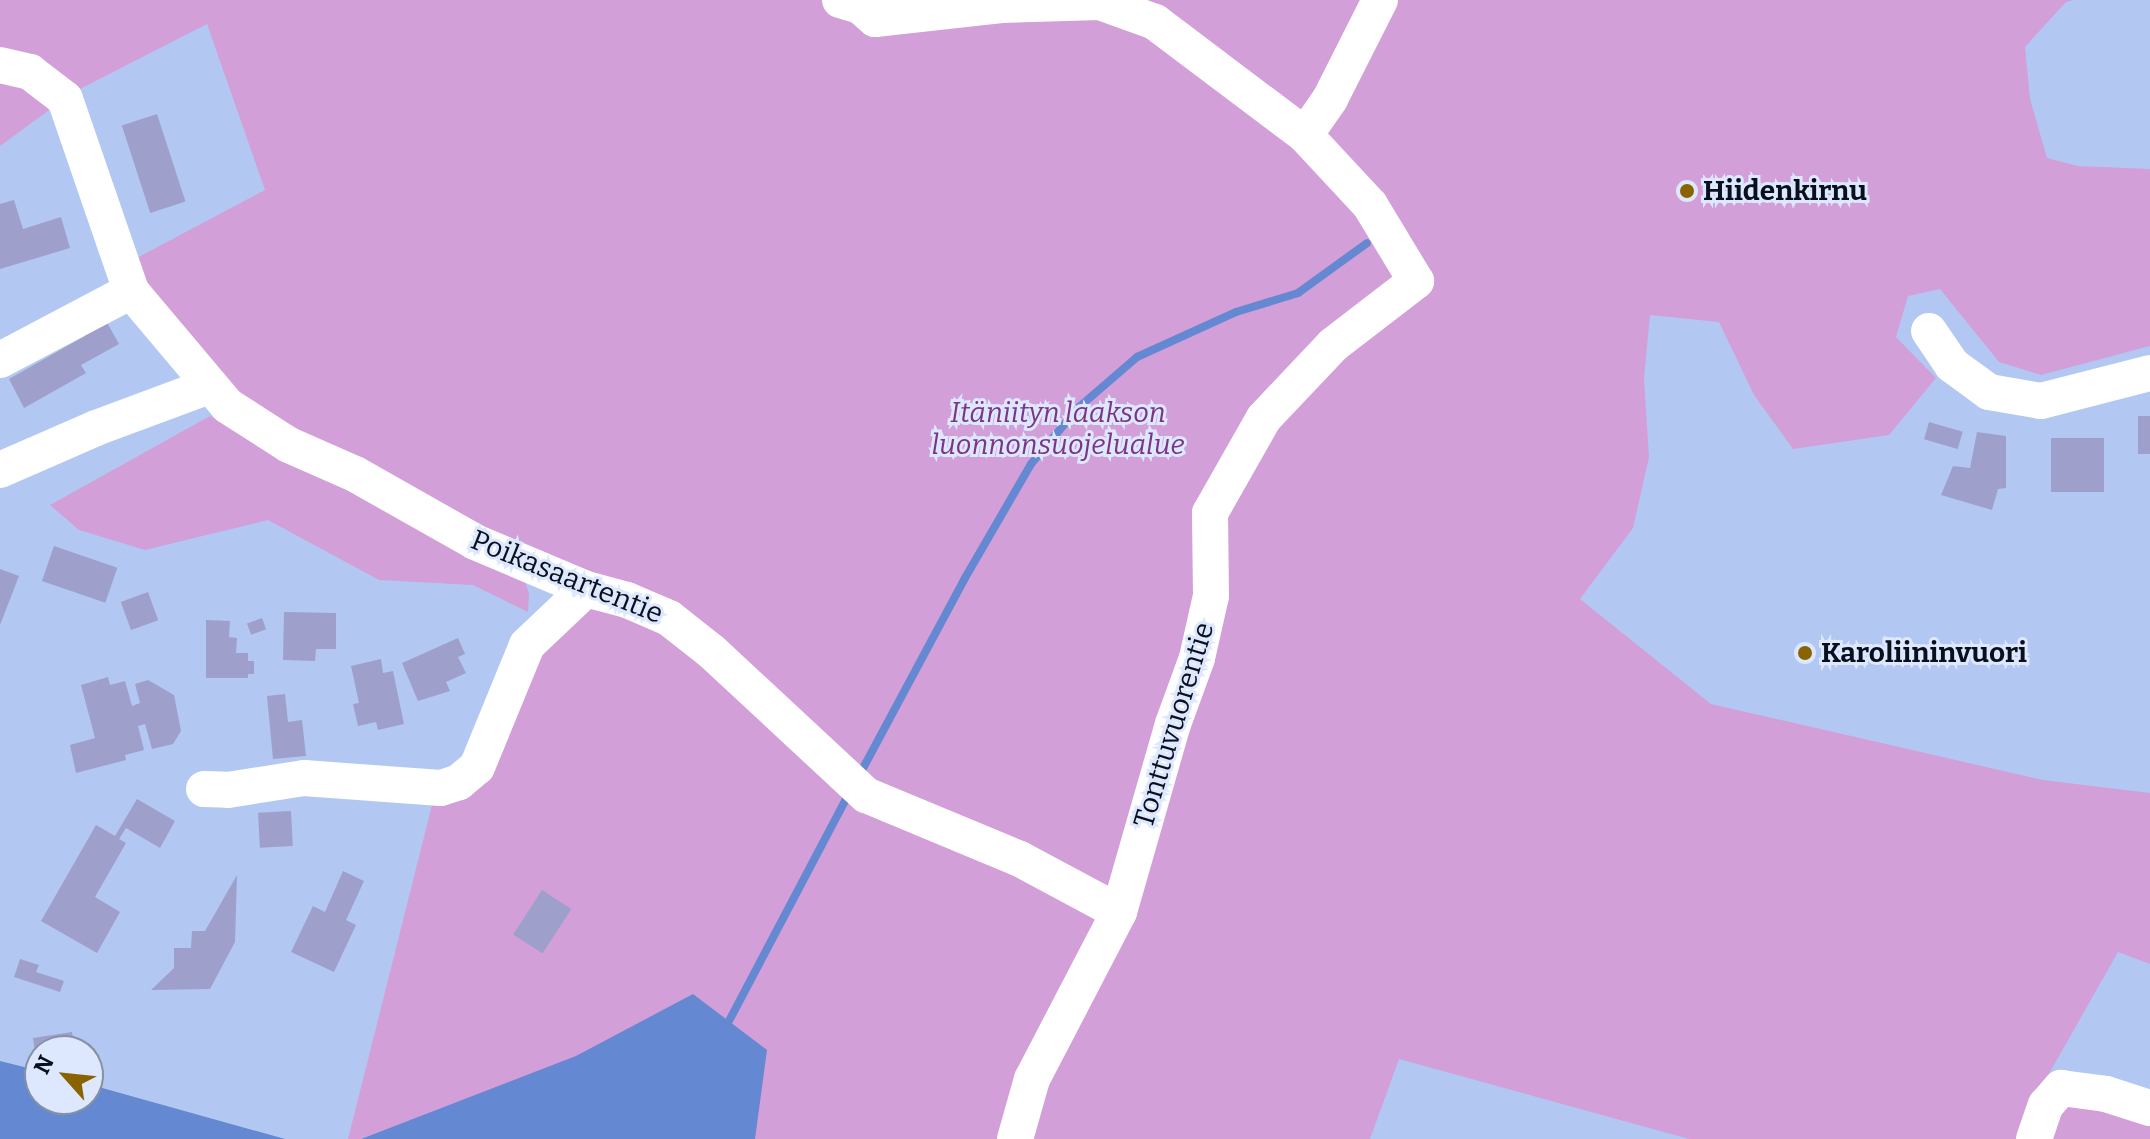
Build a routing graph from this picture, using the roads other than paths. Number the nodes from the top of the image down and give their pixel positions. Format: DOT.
graph roads {
  1 [pos="840,0"];
  2 [pos="1380,0"];
  3 [pos="0,65"];
  4 [pos="1305,135"];
  5 [pos="131,291"];
  6 [pos="1929,331"];
  7 [pos="0,360"];
  8 [pos="2150,373"];
  9 [pos="209,386"];
  10 [pos="0,470"];
  11 [pos="586,589"];
  12 [pos="204,789"];
  13 [pos="1119,912"];
  14 [pos="2150,1108"];
  15 [pos="1015,1139"];
  16 [pos="2034,1139"];
  1 -- 4 [label="street"];
  2 -- 4 [label="street"];
  3 -- 5 [label="street, Poikasaartentie"];
  4 -- 13 [label="street, Tonttuvuorentie"];
  5 -- 7 [label="street"];
  5 -- 9 [label="street, Poikasaartentie"];
  6 -- 8 [label="street"];
  9 -- 10 [label="street"];
  9 -- 11 [label="street, Poikasaartentie"];
  11 -- 12 [label="street"];
  11 -- 13 [label="street, Poikasaartentie"];
  13 -- 15 [label="street"];
  14 -- 16 [label="street"];
}
